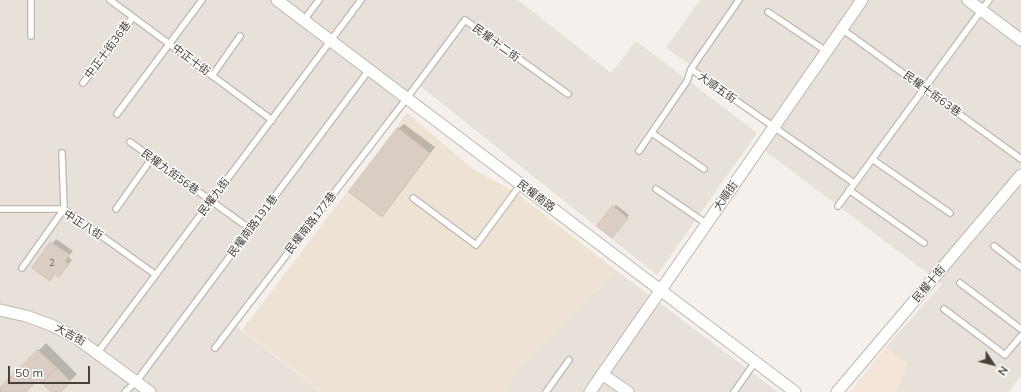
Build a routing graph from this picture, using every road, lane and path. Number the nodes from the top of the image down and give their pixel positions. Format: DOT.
graph roads {
  1 [pos="31,0"];
  2 [pos="202,0"];
  3 [pos="277,0"];
  4 [pos="319,0"];
  5 [pos="361,0"];
  6 [pos="739,0"];
  7 [pos="862,0"];
  8 [pos="968,0"];
  9 [pos="989,0"];
  10 [pos="114,1"];
  11 [pos="982,10"];
  12 [pos="768,12"];
  13 [pos="133,17"];
  14 [pos="304,20"];
  15 [pos="842,29"];
  16 [pos="32,36"];
  17 [pos="240,36"];
  18 [pos="1021,40"];
  19 [pos="331,41"];
  20 [pos="170,44"];
  21 [pos="826,51"];
  22 [pos="690,69"];
  23 [pos="369,70"];
  24 [pos="212,76"];
  25 [pos="83,83"];
  26 [pos="924,88"];
  27 [pos="568,94"];
  28 [pos="407,98"];
  29 [pos="117,114"];
  30 [pos="272,120"];
  31 [pos="774,127"];
  32 [pos="652,133"];
  33 [pos="130,142"];
  34 [pos="639,151"];
  35 [pos="62,153"];
  36 [pos="152,158"];
  37 [pos="872,159"];
  38 [pos="1021,159"];
  39 [pos="704,169"];
  40 [pos="1021,175"];
  41 [pos="854,183"];
  42 [pos="521,184"];
  43 [pos="656,189"];
  44 [pos="849,190"];
  45 [pos="414,198"];
  46 [pos="211,202"];
  47 [pos="838,206"];
  48 [pos="0,209"];
  49 [pos="116,209"];
  50 [pos="64,210"];
  51 [pos="950,213"];
  52 [pos="707,224"];
  53 [pos="250,229"];
  54 [pos="924,243"];
  55 [pos="994,246"];
  56 [pos="1021,267"];
  57 [pos="22,268"];
  58 [pos="156,275"];
  59 [pos="960,283"];
  60 [pos="661,290"];
  61 [pos="944,309"];
  62 [pos="0,310"];
  63 [pos="1021,329"];
  64 [pos="1021,336"];
  65 [pos="215,348"];
  66 [pos="98,352"];
  67 [pos="569,360"];
  68 [pos="755,362"];
  69 [pos="602,374"];
  70 [pos="136,382"];
  71 [pos="125,392"];
  72 [pos="150,392"];
  73 [pos="546,392"];
  74 [pos="590,392"];
  75 [pos="628,392"];
  76 [pos="734,392"];
  77 [pos="795,392"];
  78 [pos="837,392"];
  1 -- 16 [label="lane"];
  2 -- 20 [label="lane"];
  3 -- 14 [label="street, 民權南路"];
  4 -- 14 [label="lane"];
  5 -- 19 [label="lane, 民權九街"];
  6 -- 22 [label="lane, 大順五街"];
  7 -- 15 [label="street, 大順街"];
  8 -- 11 [label="street"];
  9 -- 11 [label="lane"];
  10 -- 13 [label="lane, 中正十街"];
  11 -- 18 [label="street"];
  11 -- 26 [label="lane"];
  12 -- 21 [label="lane"];
  13 -- 20 [label="lane, 中正十街"];
  13 -- 25 [label="lane, 中正十街36巷"];
  14 -- 19 [label="street, 民權南路"];
  15 -- 21 [label="street, 大順街"];
  15 -- 26 [label="lane, 民權十街63巷"];
  17 -- 24 [label="lane"];
  19 -- 23 [label="street, 民權南路"];
  19 -- 30 [label="lane, 民權九街"];
  20 -- 24 [label="lane, 中正十街"];
  20 -- 29 [label="lane"];
  21 -- 31 [label="street, 大順街"];
  22 -- 31 [label="lane, 大順五街"];
  22 -- 32 [label="lane"];
  23 -- 28 [label="street, 民權南路"];
  23 -- 53 [label="lane, 民權南路191巷"];
  24 -- 30 [label="lane, 中正十街"];
  26 -- 37 [label="lane"];
  26 -- 38 [label="lane, 民權十街63巷"];
  27 -- 28 [label="lane, 民權十二街"];
  28 -- 42 [label="street, 民權南路"];
  28 -- 65 [label="lane, 民權南路177巷"];
  30 -- 46 [label="lane, 民權九街"];
  31 -- 41 [label="lane, 大順五街"];
  31 -- 52 [label="street, 大順街"];
  32 -- 34 [label="lane"];
  32 -- 39 [label="lane"];
  33 -- 36 [label="lane, 民權九街56巷"];
  35 -- 50 [label="lane"];
  36 -- 46 [label="lane, 民權九街56巷"];
  36 -- 49 [label="lane"];
  37 -- 41 [label="lane"];
  37 -- 51 [label="lane"];
  40 -- 78 [label="street, 民權十街"];
  41 -- 44 [label="lane"];
  42 -- 45 [label="lane"];
  42 -- 60 [label="street, 民權南路"];
  43 -- 52 [label="lane"];
  44 -- 47 [label="lane"];
  44 -- 54 [label="lane"];
  46 -- 53 [label="lane, 民權九街56巷"];
  46 -- 58 [label="lane, 民權九街"];
  48 -- 50 [label="lane, 中正八街"];
  50 -- 57 [label="lane"];
  50 -- 58 [label="lane, 中正八街"];
  52 -- 60 [label="street, 大順街"];
  53 -- 70 [label="lane, 民權南路191巷"];
  55 -- 56 [label="lane"];
  58 -- 66 [label="lane, 民權九街"];
  59 -- 63 [label="lane"];
  60 -- 68 [label="street, 民權南路"];
  60 -- 69 [label="street, 大順街"];
  61 -- 64 [label="lane"];
  62 -- 66 [label="street, 大吉街"];
  66 -- 70 [label="street, 大吉街"];
  67 -- 73 [label="lane"];
  68 -- 76 [label="lane"];
  68 -- 77 [label="street, 民權南路"];
  69 -- 74 [label="street, 大順街"];
  69 -- 75 [label="street"];
  70 -- 71 [label="lane, 民權南路191巷"];
  70 -- 72 [label="street, 大吉街"];
}
